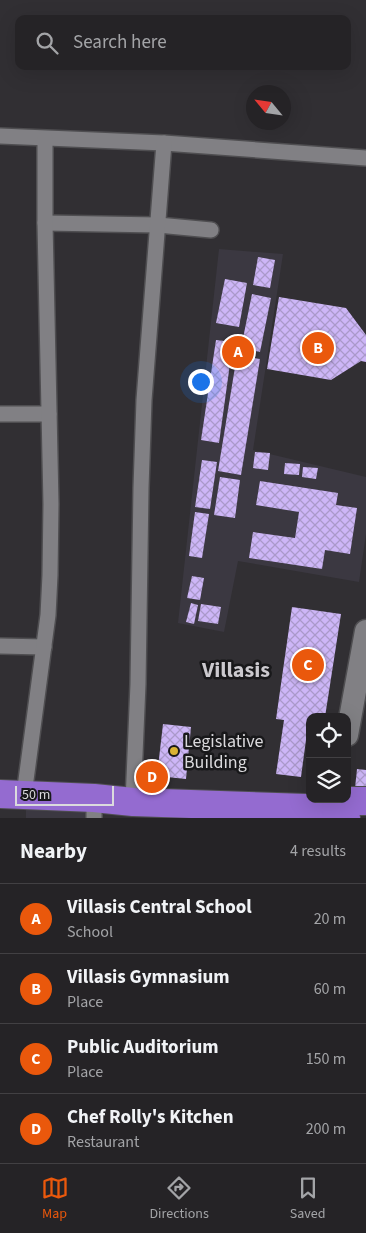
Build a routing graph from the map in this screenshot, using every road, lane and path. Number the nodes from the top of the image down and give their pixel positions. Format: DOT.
graph roads {
  1 [pos="0,136"];
  2 [pos="45,139"];
  3 [pos="164,143"];
  4 [pos="366,158"];
  5 [pos="45,223"];
  6 [pos="158,225"];
  7 [pos="211,230"];
  8 [pos="0,414"];
  9 [pos="49,414"];
  10 [pos="366,631"];
  11 [pos="0,646"];
  12 [pos="44,647"];
  13 [pos="351,714"];
  14 [pos="12,795"];
  15 [pos="366,801"];
  16 [pos="133,802"];
  17 [pos="94,808"];
  18 [pos="340,809"];
  1 -- 2 [label="street"];
  2 -- 3 [label="street"];
  2 -- 5 [label="street"];
  3 -- 4 [label="street"];
  3 -- 6 [label="street"];
  5 -- 6 [label="street"];
  5 -- 9 [label="street"];
  6 -- 7 [label="street"];
  6 -- 16 [label="street"];
  8 -- 9 [label="street"];
  9 -- 12 [label="street"];
  10 -- 13 [label="main road"];
  11 -- 12 [label="street"];
  12 -- 14 [label="street"];
  14 -- 17 [label="highway"];
  15 -- 18 [label="highway"];
  16 -- 17 [label="highway"];
  16 -- 18 [label="highway"];
}
